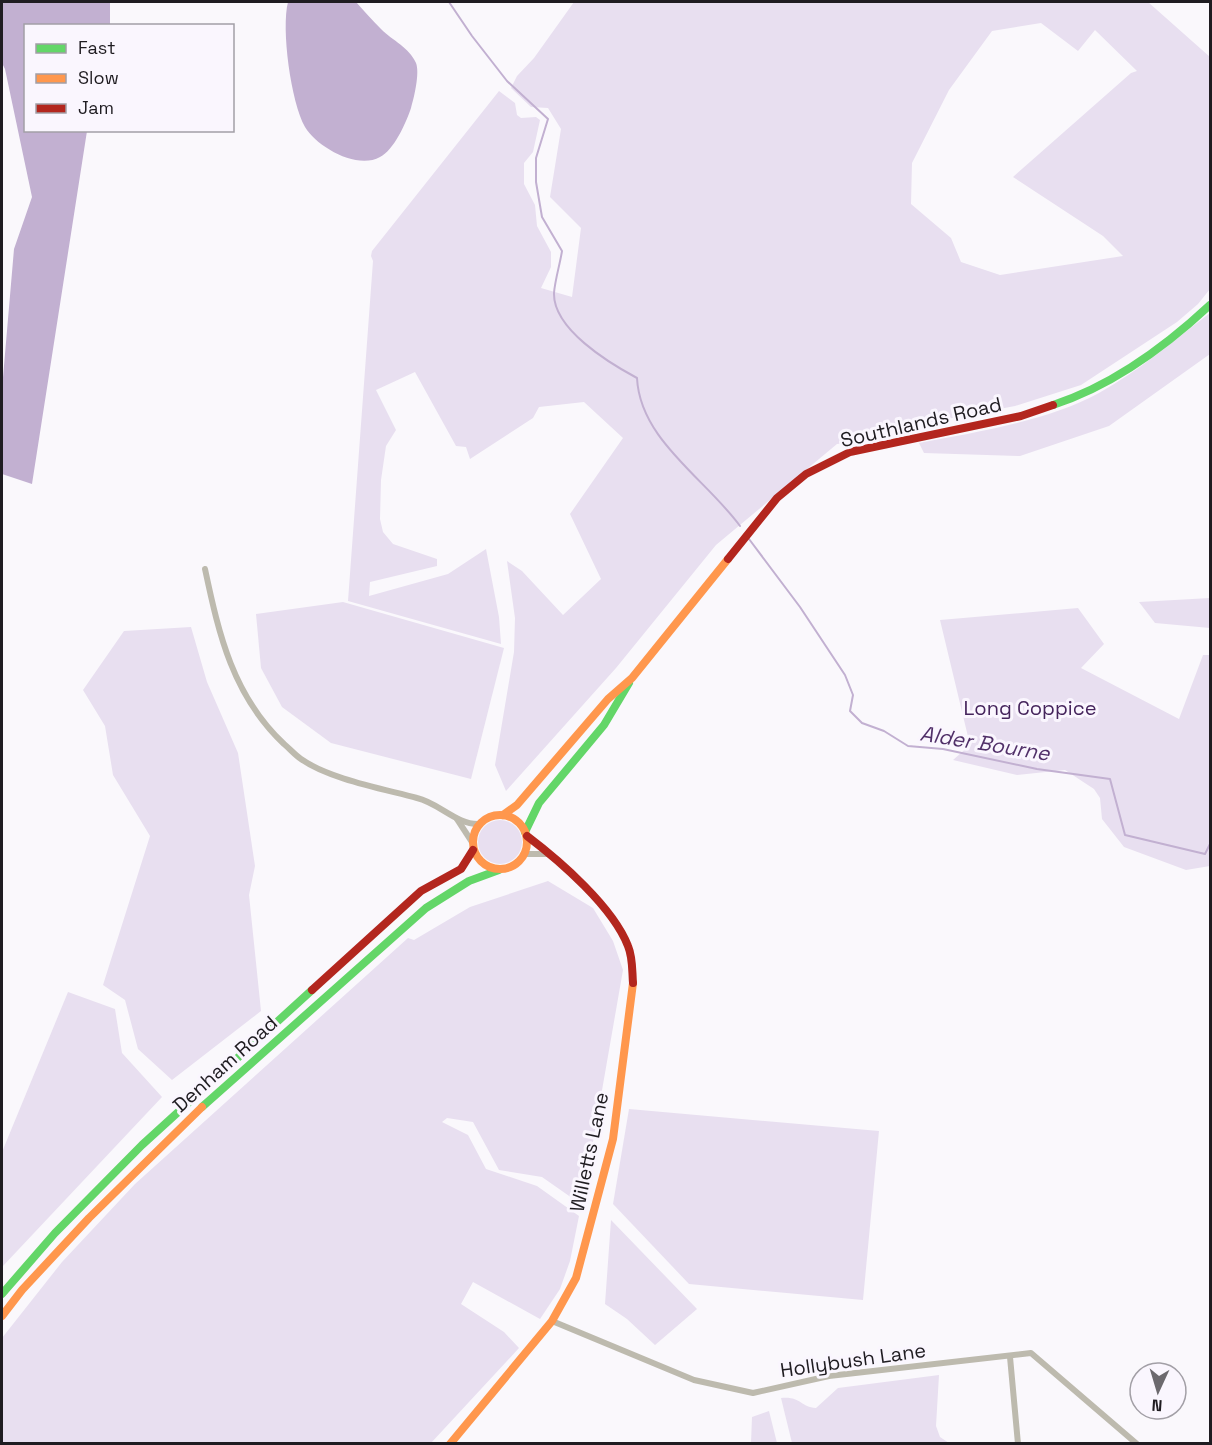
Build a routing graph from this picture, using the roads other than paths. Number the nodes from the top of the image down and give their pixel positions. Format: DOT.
graph roads {
  1 [pos="1210,305"];
  2 [pos="205,569"];
  3 [pos="632,678"];
  4 [pos="503,815"];
  5 [pos="456,818"];
  6 [pos="479,824"];
  7 [pos="526,834"];
  8 [pos="473,846"];
  9 [pos="525,854"];
  10 [pos="549,854"];
  11 [pos="499,870"];
  12 [pos="2,1294"];
  13 [pos="2,1316"];
  14 [pos="552,1321"];
  15 [pos="1010,1357"];
  16 [pos="450,1443"];
  17 [pos="1018,1443"];
  18 [pos="1137,1443"];
  1 -- 3 [label="main road, Southlands Road"];
  2 -- 5 [label="street"];
  3 -- 4 [label="main road"];
  3 -- 7 [label="main road"];
  4 -- 6 [label="main road"];
  4 -- 7 [label="main road"];
  5 -- 6 [label="street"];
  5 -- 8 [label="street"];
  6 -- 8 [label="main road"];
  7 -- 9 [label="main road"];
  7 -- 10 [label="main road, Willetts Lane"];
  8 -- 11 [label="main road"];
  8 -- 12 [label="main road, Denham Road"];
  9 -- 10 [label="street"];
  9 -- 11 [label="main road"];
  10 -- 14 [label="main road, Willetts Lane"];
  11 -- 13 [label="main road, Denham Road"];
  14 -- 15 [label="street, Hollybush Lane"];
  14 -- 16 [label="main road, Willetts Lane"];
  15 -- 17 [label="street"];
  15 -- 18 [label="street, Hollybush Lane"];
}
